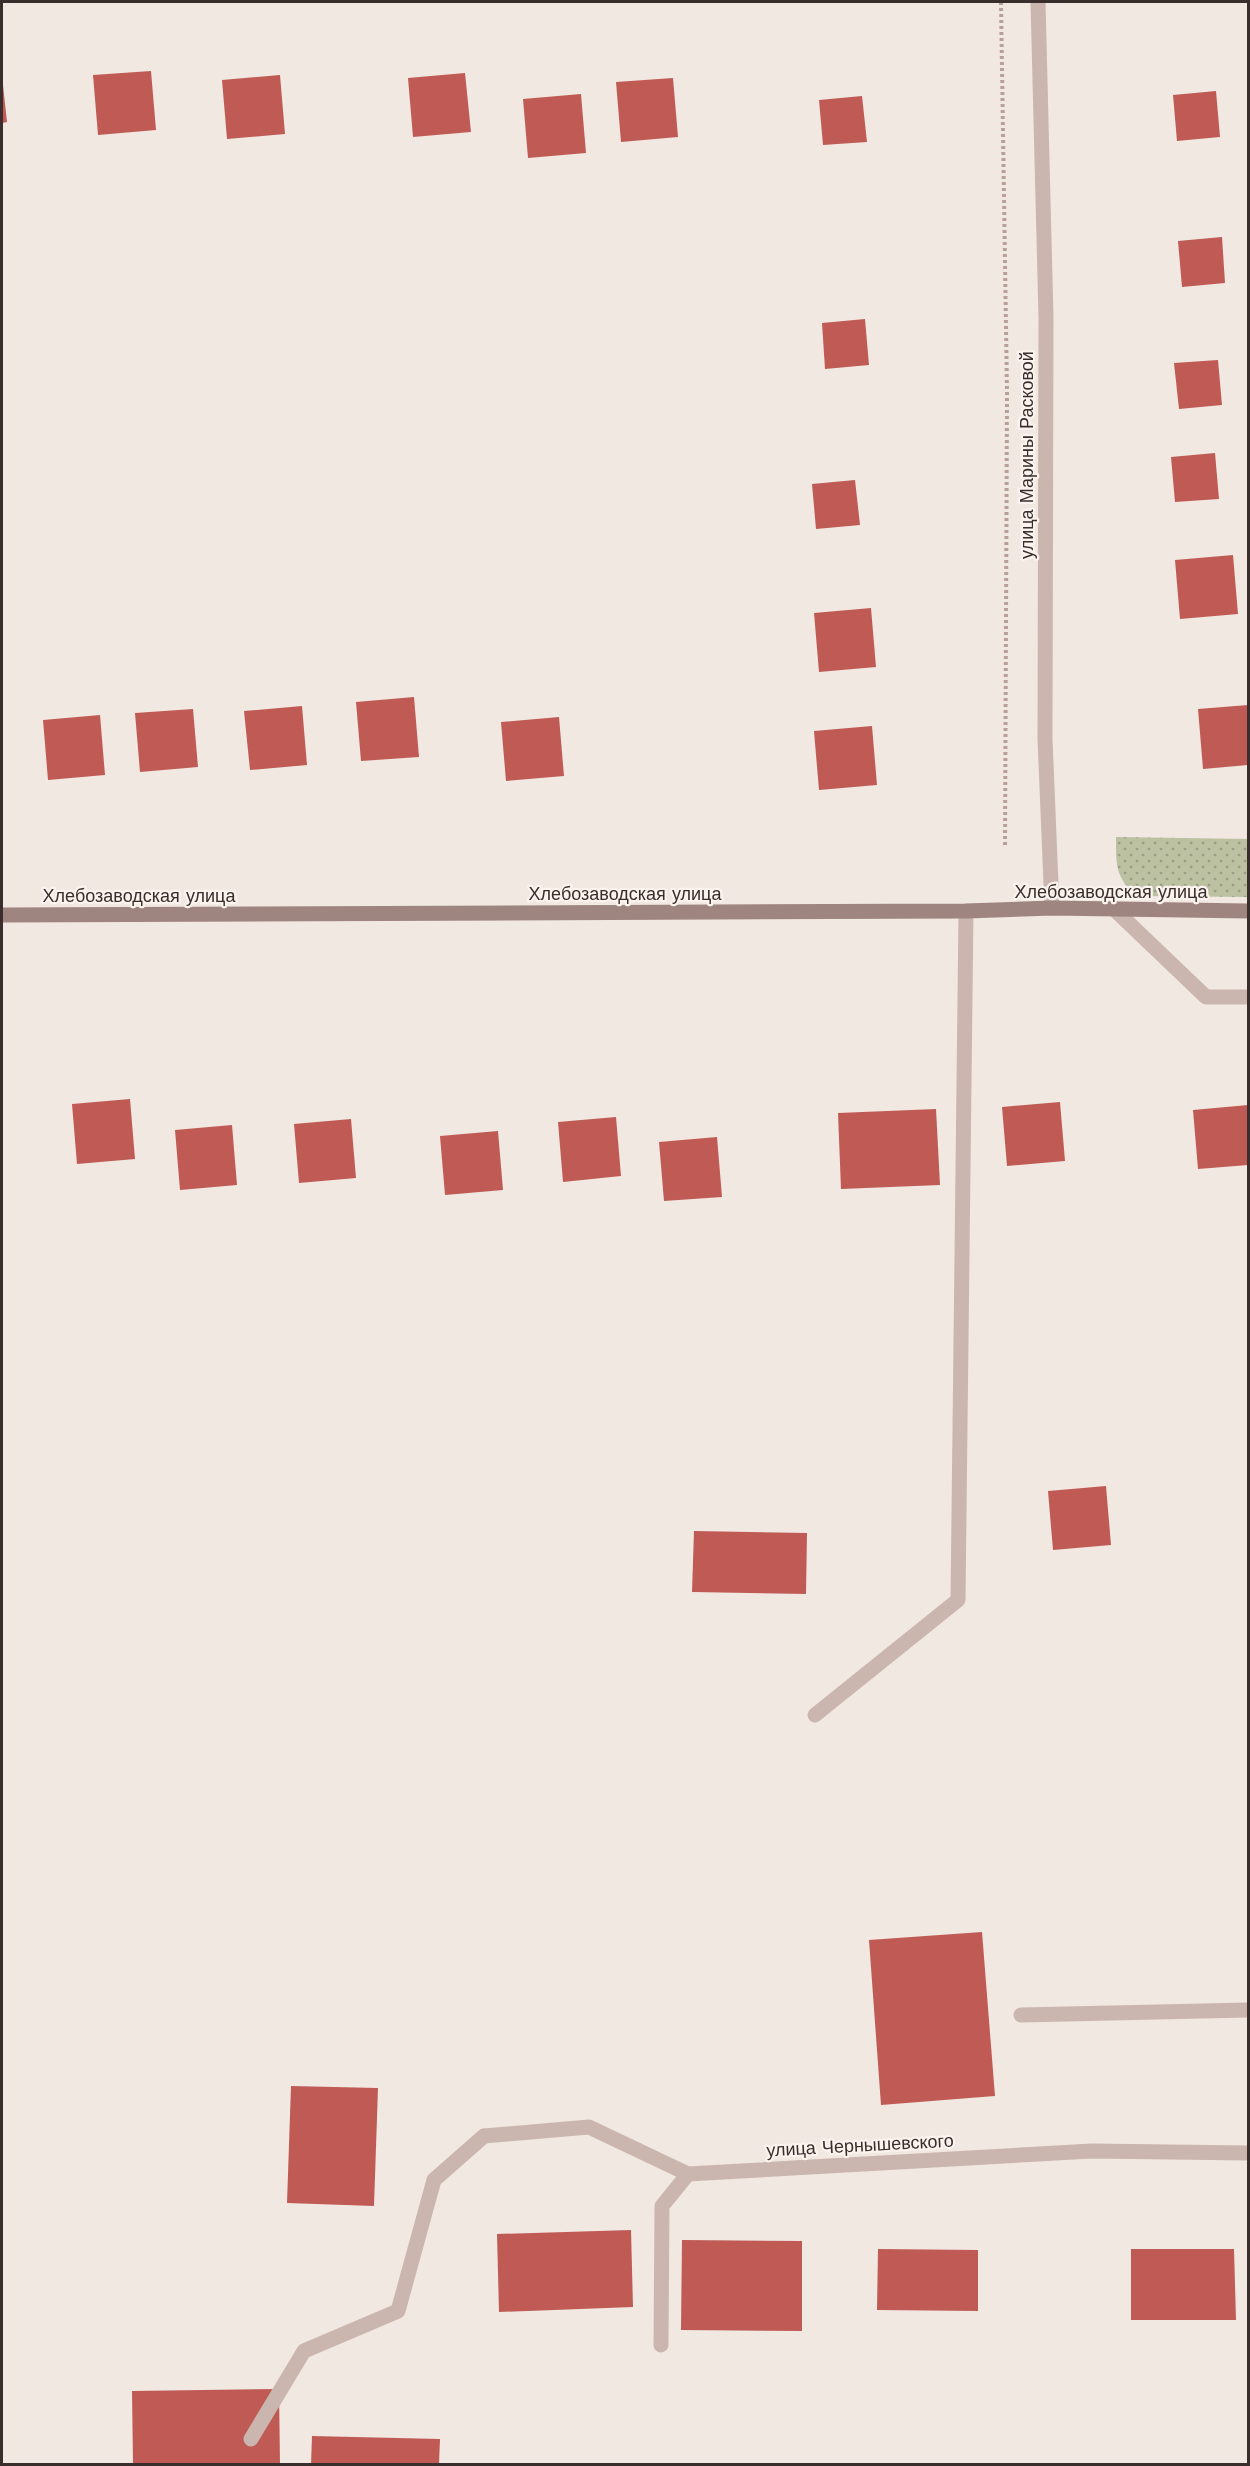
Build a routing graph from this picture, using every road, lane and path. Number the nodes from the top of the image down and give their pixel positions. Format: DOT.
graph roads {
  1 [pos="1001,2"];
  2 [pos="1038,2"];
  3 [pos="1005,848"];
  4 [pos="1052,908"];
  5 [pos="1115,910"];
  6 [pos="966,911"];
  7 [pos="1248,911"];
  8 [pos="2,915"];
  9 [pos="1248,997"];
  10 [pos="814,1715"];
  11 [pos="1248,2010"];
  12 [pos="1022,2015"];
  13 [pos="1248,2153"];
  14 [pos="688,2174"];
  15 [pos="661,2345"];
  16 [pos="251,2439"];
  1 -- 3 [label="path"];
  2 -- 4 [label="street, улица Марины Расковой"];
  4 -- 5 [label="street, Хлебозаводская улица"];
  4 -- 6 [label="street, Хлебозаводская улица"];
  5 -- 7 [label="street, Хлебозаводская улица"];
  5 -- 9 [label="street"];
  6 -- 8 [label="street, Хлебозаводская улица"];
  6 -- 10 [label="street"];
  11 -- 12 [label="street"];
  13 -- 14 [label="street, улица Чернышевского"];
  14 -- 15 [label="street"];
  14 -- 16 [label="street, улица Чернышевского"];
}
